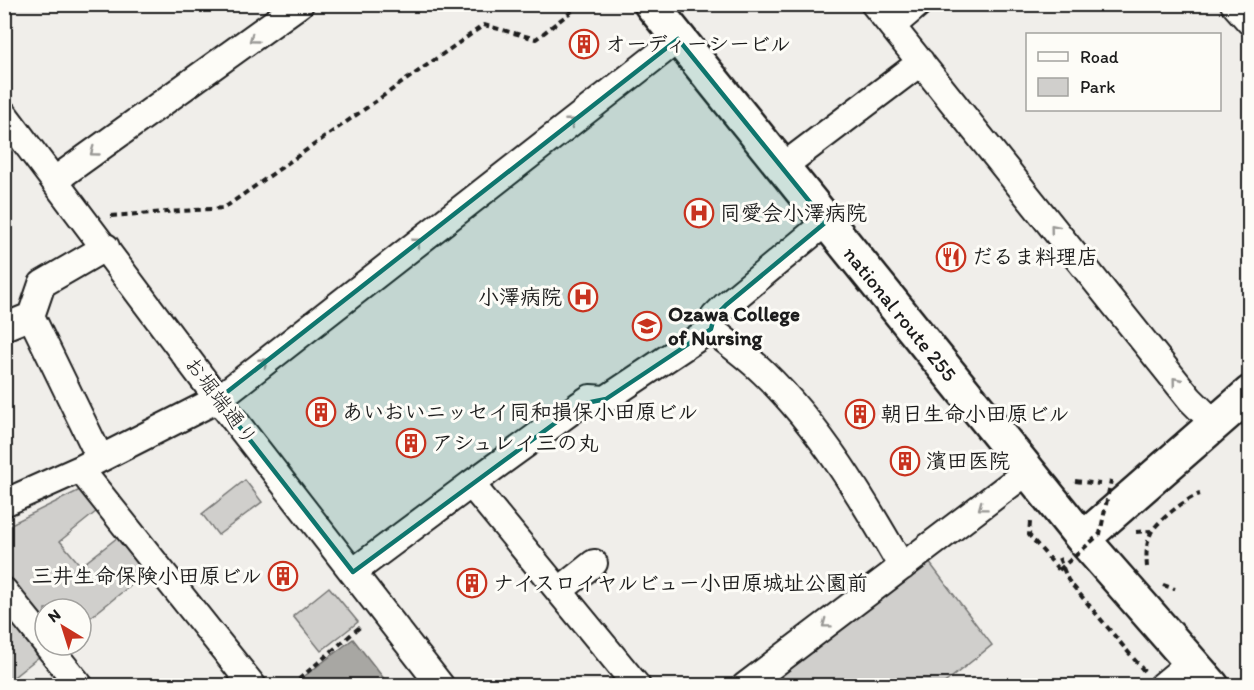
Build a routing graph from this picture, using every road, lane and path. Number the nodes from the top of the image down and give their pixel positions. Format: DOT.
graph roads {
  1 [pos="300,4"];
  2 [pos="581,4"];
  3 [pos="651,4"];
  4 [pos="874,4"];
  5 [pos="918,4"];
  6 [pos="1234,4"];
  7 [pos="1250,22"];
  8 [pos="892,26"];
  9 [pos="678,39"];
  10 [pos="921,62"];
  11 [pos="4,114"];
  12 [pos="781,168"];
  13 [pos="55,180"];
  14 [pos="84,218"];
  15 [pos="826,222"];
  16 [pos="106,247"];
  17 [pos="31,316"];
  18 [pos="4,327"];
  19 [pos="711,329"];
  20 [pos="1250,393"];
  21 [pos="218,399"];
  22 [pos="1215,424"];
  23 [pos="90,463"];
  24 [pos="1028,471"];
  25 [pos="1071,478"];
  26 [pos="471,484"];
  27 [pos="1200,494"];
  28 [pos="4,503"];
  29 [pos="1037,524"];
  30 [pos="1069,544"];
  31 [pos="594,563"];
  32 [pos="902,567"];
  33 [pos="353,572"];
  34 [pos="1151,575"];
  35 [pos="560,590"];
  36 [pos="4,591"];
  37 [pos="367,621"];
  38 [pos="33,628"];
  39 [pos="57,657"];
  40 [pos="1202,674"];
  41 [pos="1155,681"];
  42 [pos="80,686"];
  43 [pos="253,686"];
  44 [pos="291,686"];
  45 [pos="441,686"];
  46 [pos="637,686"];
  47 [pos="745,686"];
  1 -- 13 [label="street, one-way"];
  2 -- 14 [label="path"];
  3 -- 9 [label="highway, national route 255"];
  4 -- 8 [label="street"];
  5 -- 8 [label="street"];
  6 -- 7 [label="street"];
  8 -- 10 [label="street"];
  9 -- 12 [label="highway, national route 255"];
  21 -- 9 [label="street, one-way"];
  10 -- 12 [label="street"];
  22 -- 10 [label="street, one-way"];
  11 -- 13 [label="street, お堀端通り"];
  12 -- 15 [label="highway, national route 255"];
  13 -- 14 [label="street, お堀端通り"];
  14 -- 16 [label="street, お堀端通り"];
  15 -- 19 [label="street"];
  15 -- 24 [label="highway, national route 255"];
  16 -- 17 [label="street"];
  16 -- 21 [label="street, お堀端通り"];
  17 -- 18 [label="street"];
  17 -- 23 [label="street"];
  19 -- 26 [label="street"];
  19 -- 32 [label="street"];
  20 -- 22 [label="highway"];
  21 -- 23 [label="street"];
  21 -- 33 [label="street, お堀端通り"];
  22 -- 30 [label="highway"];
  23 -- 28 [label="street"];
  23 -- 43 [label="street"];
  24 -- 30 [label="highway, national route 255"];
  24 -- 32 [label="street, one-way"];
  25 -- 29 [label="path, bridge"];
  26 -- 33 [label="street"];
  26 -- 35 [label="street"];
  27 -- 34 [label="path"];
  30 -- 40 [label="highway, national route 255"];
  30 -- 41 [label="path"];
  31 -- 35 [label="street"];
  32 -- 47 [label="street, one-way"];
  33 -- 45 [label="street, お堀端通り"];
  35 -- 46 [label="street"];
  36 -- 38 [label="street"];
  37 -- 44 [label="path"];
  39 -- 42 [label="street"];
  40 -- 41 [label="street"];
}
